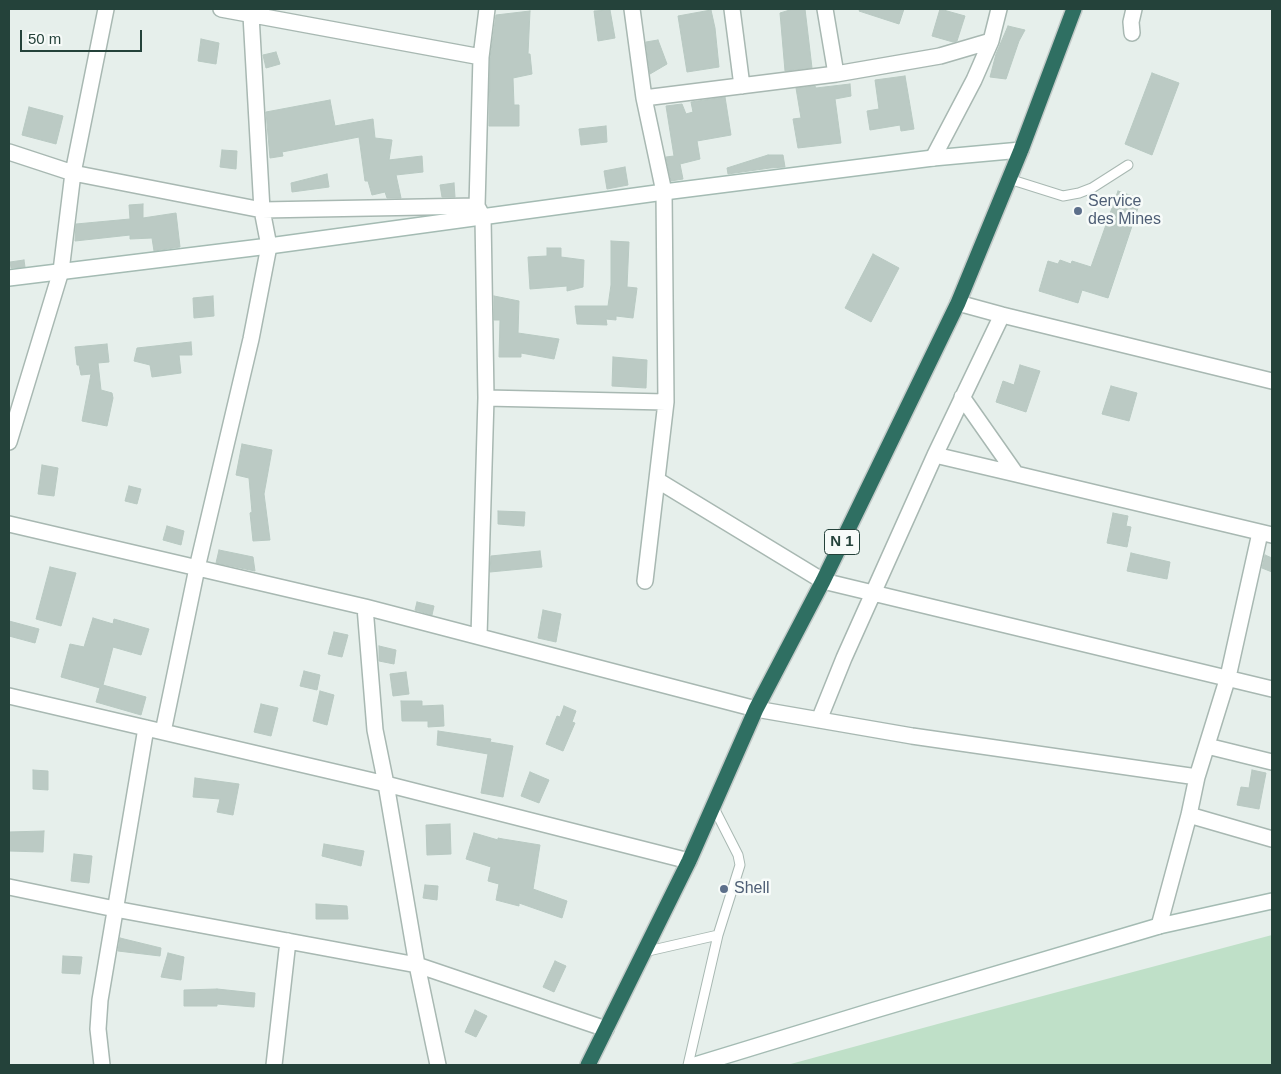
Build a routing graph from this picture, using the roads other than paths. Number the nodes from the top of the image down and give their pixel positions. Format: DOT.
graph roads {
  1 [pos="106,9"];
  2 [pos="221,9"];
  3 [pos="486,9"];
  4 [pos="632,9"];
  5 [pos="732,9"];
  6 [pos="825,9"];
  7 [pos="1000,9"];
  8 [pos="1074,9"];
  9 [pos="1134,9"];
  10 [pos="249,12"];
  11 [pos="1132,32"];
  12 [pos="991,41"];
  13 [pos="481,58"];
  14 [pos="836,74"];
  15 [pos="742,86"];
  16 [pos="644,98"];
  17 [pos="1021,150"];
  18 [pos="9,152"];
  19 [pos="933,158"];
  20 [pos="1128,165"];
  21 [pos="73,172"];
  22 [pos="1009,180"];
  23 [pos="664,192"];
  24 [pos="262,210"];
  25 [pos="480,212"];
  26 [pos="269,246"];
  27 [pos="61,272"];
  28 [pos="9,278"];
  29 [pos="958,303"];
  30 [pos="1002,315"];
  31 [pos="1272,381"];
  32 [pos="962,397"];
  33 [pos="486,398"];
  34 [pos="666,402"];
  35 [pos="9,442"];
  36 [pos="935,455"];
  37 [pos="1016,474"];
  38 [pos="657,480"];
  39 [pos="9,524"];
  40 [pos="1266,534"];
  41 [pos="197,568"];
  42 [pos="645,581"];
  43 [pos="823,581"];
  44 [pos="874,592"];
  45 [pos="365,607"];
  46 [pos="479,636"];
  47 [pos="1228,677"];
  48 [pos="1272,688"];
  49 [pos="9,696"];
  50 [pos="756,709"];
  51 [pos="819,720"];
  52 [pos="146,728"];
  53 [pos="163,732"];
  54 [pos="1207,746"];
  55 [pos="1272,762"];
  56 [pos="1197,777"];
  57 [pos="386,784"];
  58 [pos="713,806"];
  59 [pos="1189,815"];
  60 [pos="1272,839"];
  61 [pos="689,861"];
  62 [pos="9,887"];
  63 [pos="1272,901"];
  64 [pos="115,909"];
  65 [pos="1159,926"];
  66 [pos="718,936"];
  67 [pos="288,941"];
  68 [pos="644,952"];
  69 [pos="417,965"];
  70 [pos="606,1029"];
  71 [pos="102,1065"];
  72 [pos="274,1065"];
  73 [pos="438,1065"];
  74 [pos="588,1065"];
  75 [pos="688,1065"];
  76 [pos="695,1065"];
  1 -- 21 [label="street"];
  2 -- 10 [label="street"];
  3 -- 13 [label="street"];
  4 -- 16 [label="street"];
  5 -- 15 [label="street"];
  6 -- 14 [label="street"];
  7 -- 12 [label="street"];
  8 -- 17 [label="highway, N 1"];
  9 -- 11 [label="street"];
  10 -- 13 [label="street"];
  10 -- 24 [label="street"];
  12 -- 14 [label="street"];
  12 -- 19 [label="street"];
  13 -- 25 [label="street"];
  14 -- 15 [label="street"];
  15 -- 16 [label="street"];
  16 -- 23 [label="street"];
  17 -- 19 [label="street"];
  17 -- 22 [label="highway, N 1"];
  18 -- 21 [label="street"];
  19 -- 23 [label="street"];
  20 -- 22 [label="lane"];
  21 -- 24 [label="street"];
  21 -- 27 [label="street"];
  22 -- 29 [label="highway, N 1"];
  23 -- 25 [label="street"];
  23 -- 34 [label="street"];
  24 -- 25 [label="street"];
  24 -- 26 [label="street"];
  25 -- 26 [label="street"];
  25 -- 33 [label="street"];
  26 -- 27 [label="street"];
  26 -- 41 [label="street"];
  27 -- 28 [label="street"];
  27 -- 35 [label="street"];
  29 -- 30 [label="street"];
  29 -- 43 [label="highway, N 1"];
  30 -- 31 [label="street"];
  30 -- 32 [label="street"];
  32 -- 36 [label="street"];
  32 -- 37 [label="street"];
  33 -- 34 [label="street"];
  33 -- 46 [label="street"];
  34 -- 38 [label="street"];
  36 -- 37 [label="street"];
  36 -- 44 [label="street"];
  37 -- 40 [label="street"];
  38 -- 42 [label="street"];
  38 -- 43 [label="street"];
  39 -- 41 [label="street"];
  40 -- 47 [label="street"];
  41 -- 45 [label="street"];
  41 -- 53 [label="street"];
  43 -- 44 [label="street"];
  43 -- 50 [label="highway, N 1"];
  44 -- 47 [label="street"];
  44 -- 51 [label="street"];
  45 -- 46 [label="street"];
  45 -- 57 [label="street"];
  46 -- 50 [label="street"];
  47 -- 48 [label="street"];
  47 -- 54 [label="street"];
  49 -- 52 [label="street"];
  50 -- 51 [label="street"];
  50 -- 58 [label="highway, N 1"];
  51 -- 56 [label="street"];
  52 -- 53 [label="street"];
  52 -- 64 [label="street"];
  53 -- 57 [label="street"];
  54 -- 55 [label="street"];
  54 -- 56 [label="street"];
  56 -- 59 [label="street"];
  57 -- 61 [label="street"];
  57 -- 69 [label="street"];
  58 -- 61 [label="highway, N 1"];
  58 -- 66 [label="lane"];
  59 -- 60 [label="street"];
  59 -- 65 [label="street"];
  61 -- 68 [label="highway, N 1"];
  62 -- 64 [label="street"];
  63 -- 65 [label="street"];
  64 -- 67 [label="street"];
  64 -- 71 [label="street"];
  65 -- 76 [label="street"];
  66 -- 68 [label="lane"];
  66 -- 75 [label="lane"];
  67 -- 69 [label="street"];
  67 -- 72 [label="street"];
  68 -- 70 [label="highway, N 1"];
  69 -- 70 [label="street"];
  69 -- 73 [label="street"];
  70 -- 74 [label="highway, N 1"];
}
